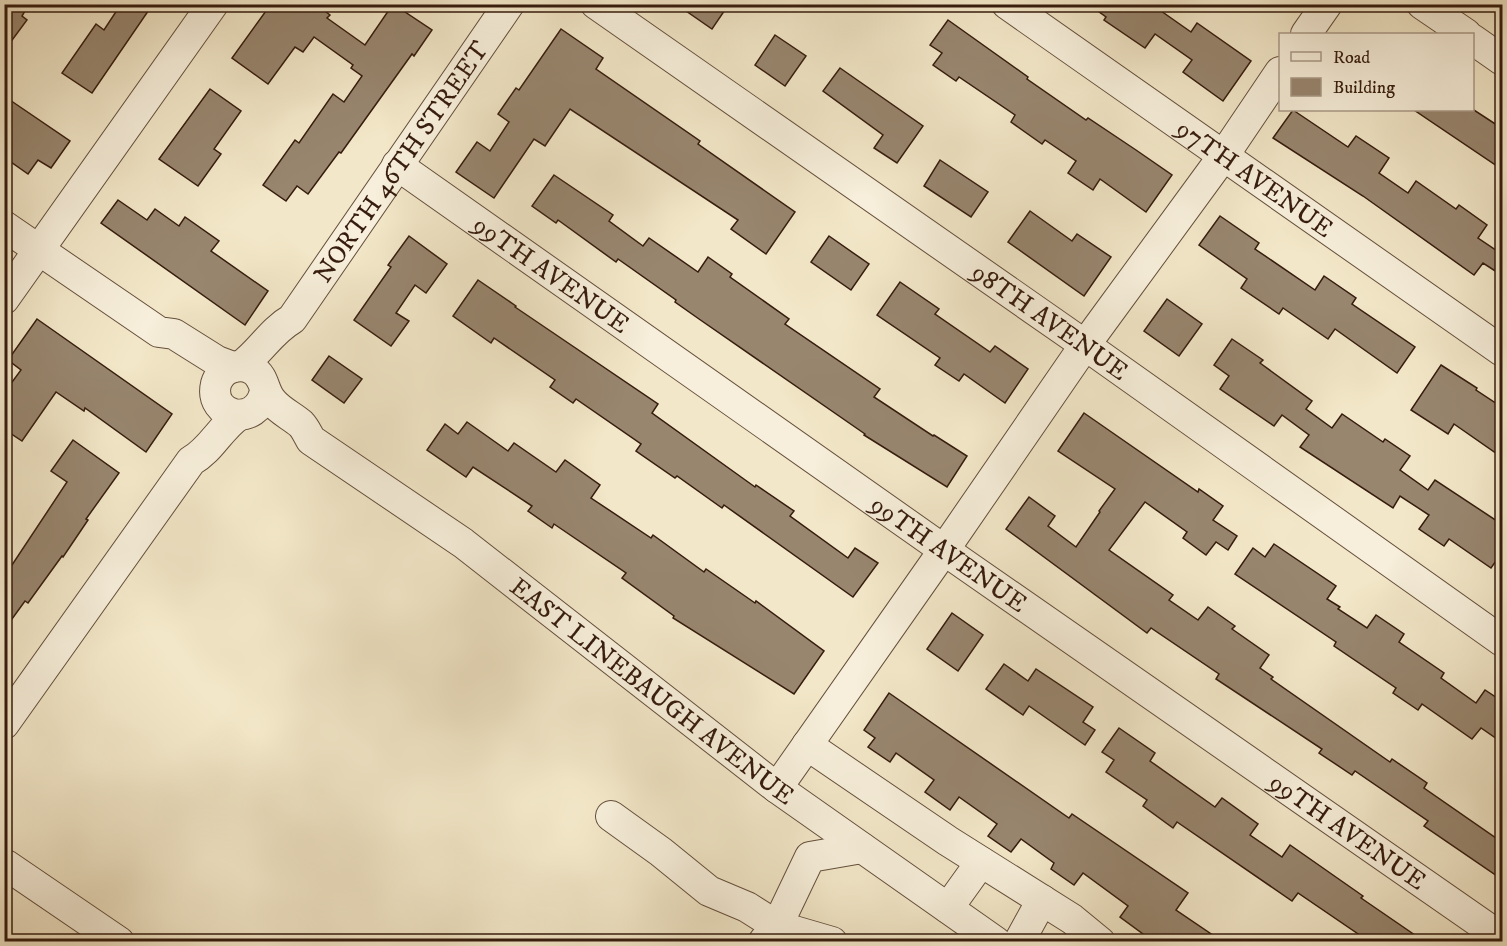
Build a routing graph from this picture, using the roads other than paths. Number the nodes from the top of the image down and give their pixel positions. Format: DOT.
graph roads {
  1 [pos="213,4"];
  2 [pos="509,4"];
  3 [pos="596,4"];
  4 [pos="1007,4"];
  5 [pos="1327,4"];
  6 [pos="1422,4"];
  7 [pos="1307,33"];
  8 [pos="1465,33"];
  9 [pos="1474,40"];
  10 [pos="1503,60"];
  11 [pos="1279,75"];
  12 [pos="1224,154"];
  13 [pos="398,165"];
  14 [pos="4,226"];
  15 [pos="39,250"];
  16 [pos="4,299"];
  17 [pos="292,319"];
  18 [pos="1085,345"];
  19 [pos="1503,351"];
  20 [pos="265,387"];
  21 [pos="232,391"];
  22 [pos="311,440"];
  23 [pos="945,550"];
  24 [pos="1503,641"];
  25 [pos="4,724"];
  26 [pos="807,745"];
  27 [pos="777,788"];
  28 [pos="611,816"];
  29 [pos="862,848"];
  30 [pos="981,862"];
  31 [pos="6,865"];
  32 [pos="1042,900"];
  33 [pos="948,908"];
  34 [pos="778,936"];
  35 [pos="1503,938"];
  36 [pos="119,942"];
  37 [pos="832,942"];
  38 [pos="996,942"];
  39 [pos="1019,942"];
  40 [pos="1100,942"];
  1 -- 15 [label="street"];
  2 -- 13 [label="street, NORTH 46TH STREET"];
  3 -- 18 [label="street, 98TH AVENUE"];
  4 -- 12 [label="street, 97TH AVENUE"];
  5 -- 7 [label="street"];
  6 -- 8 [label="street"];
  9 -- 10 [label="street"];
  11 -- 12 [label="street"];
  12 -- 18 [label="street"];
  12 -- 19 [label="street, 97TH AVENUE"];
  13 -- 17 [label="street, NORTH 46TH STREET"];
  13 -- 23 [label="street, 99TH AVENUE"];
  14 -- 15 [label="street, EAST LINEBAUGH AVENUE"];
  15 -- 16 [label="street"];
  15 -- 21 [label="street, EAST LINEBAUGH AVENUE"];
  17 -- 20 [label="street, NORTH 46TH STREET"];
  17 -- 21 [label="street, NORTH 46TH STREET"];
  18 -- 23 [label="street"];
  18 -- 24 [label="street, 98TH AVENUE"];
  20 -- 21 [label="street, EAST LINEBAUGH AVENUE"];
  20 -- 22 [label="street, EAST LINEBAUGH AVENUE"];
  21 -- 22 [label="street, EAST LINEBAUGH AVENUE"];
  21 -- 25 [label="street, NORTH 46TH STREET"];
  22 -- 27 [label="street, EAST LINEBAUGH AVENUE"];
  23 -- 26 [label="street"];
  23 -- 35 [label="street, 99TH AVENUE"];
  26 -- 27 [label="street"];
  26 -- 30 [label="street"];
  27 -- 29 [label="street, EAST LINEBAUGH AVENUE"];
  28 -- 34 [label="street"];
  29 -- 33 [label="street, EAST LINEBAUGH AVENUE"];
  29 -- 34 [label="street"];
  30 -- 32 [label="street"];
  30 -- 33 [label="street"];
  31 -- 36 [label="street"];
  32 -- 39 [label="street"];
  32 -- 40 [label="street"];
  33 -- 38 [label="street, EAST LINEBAUGH AVENUE"];
  34 -- 37 [label="street"];
}
